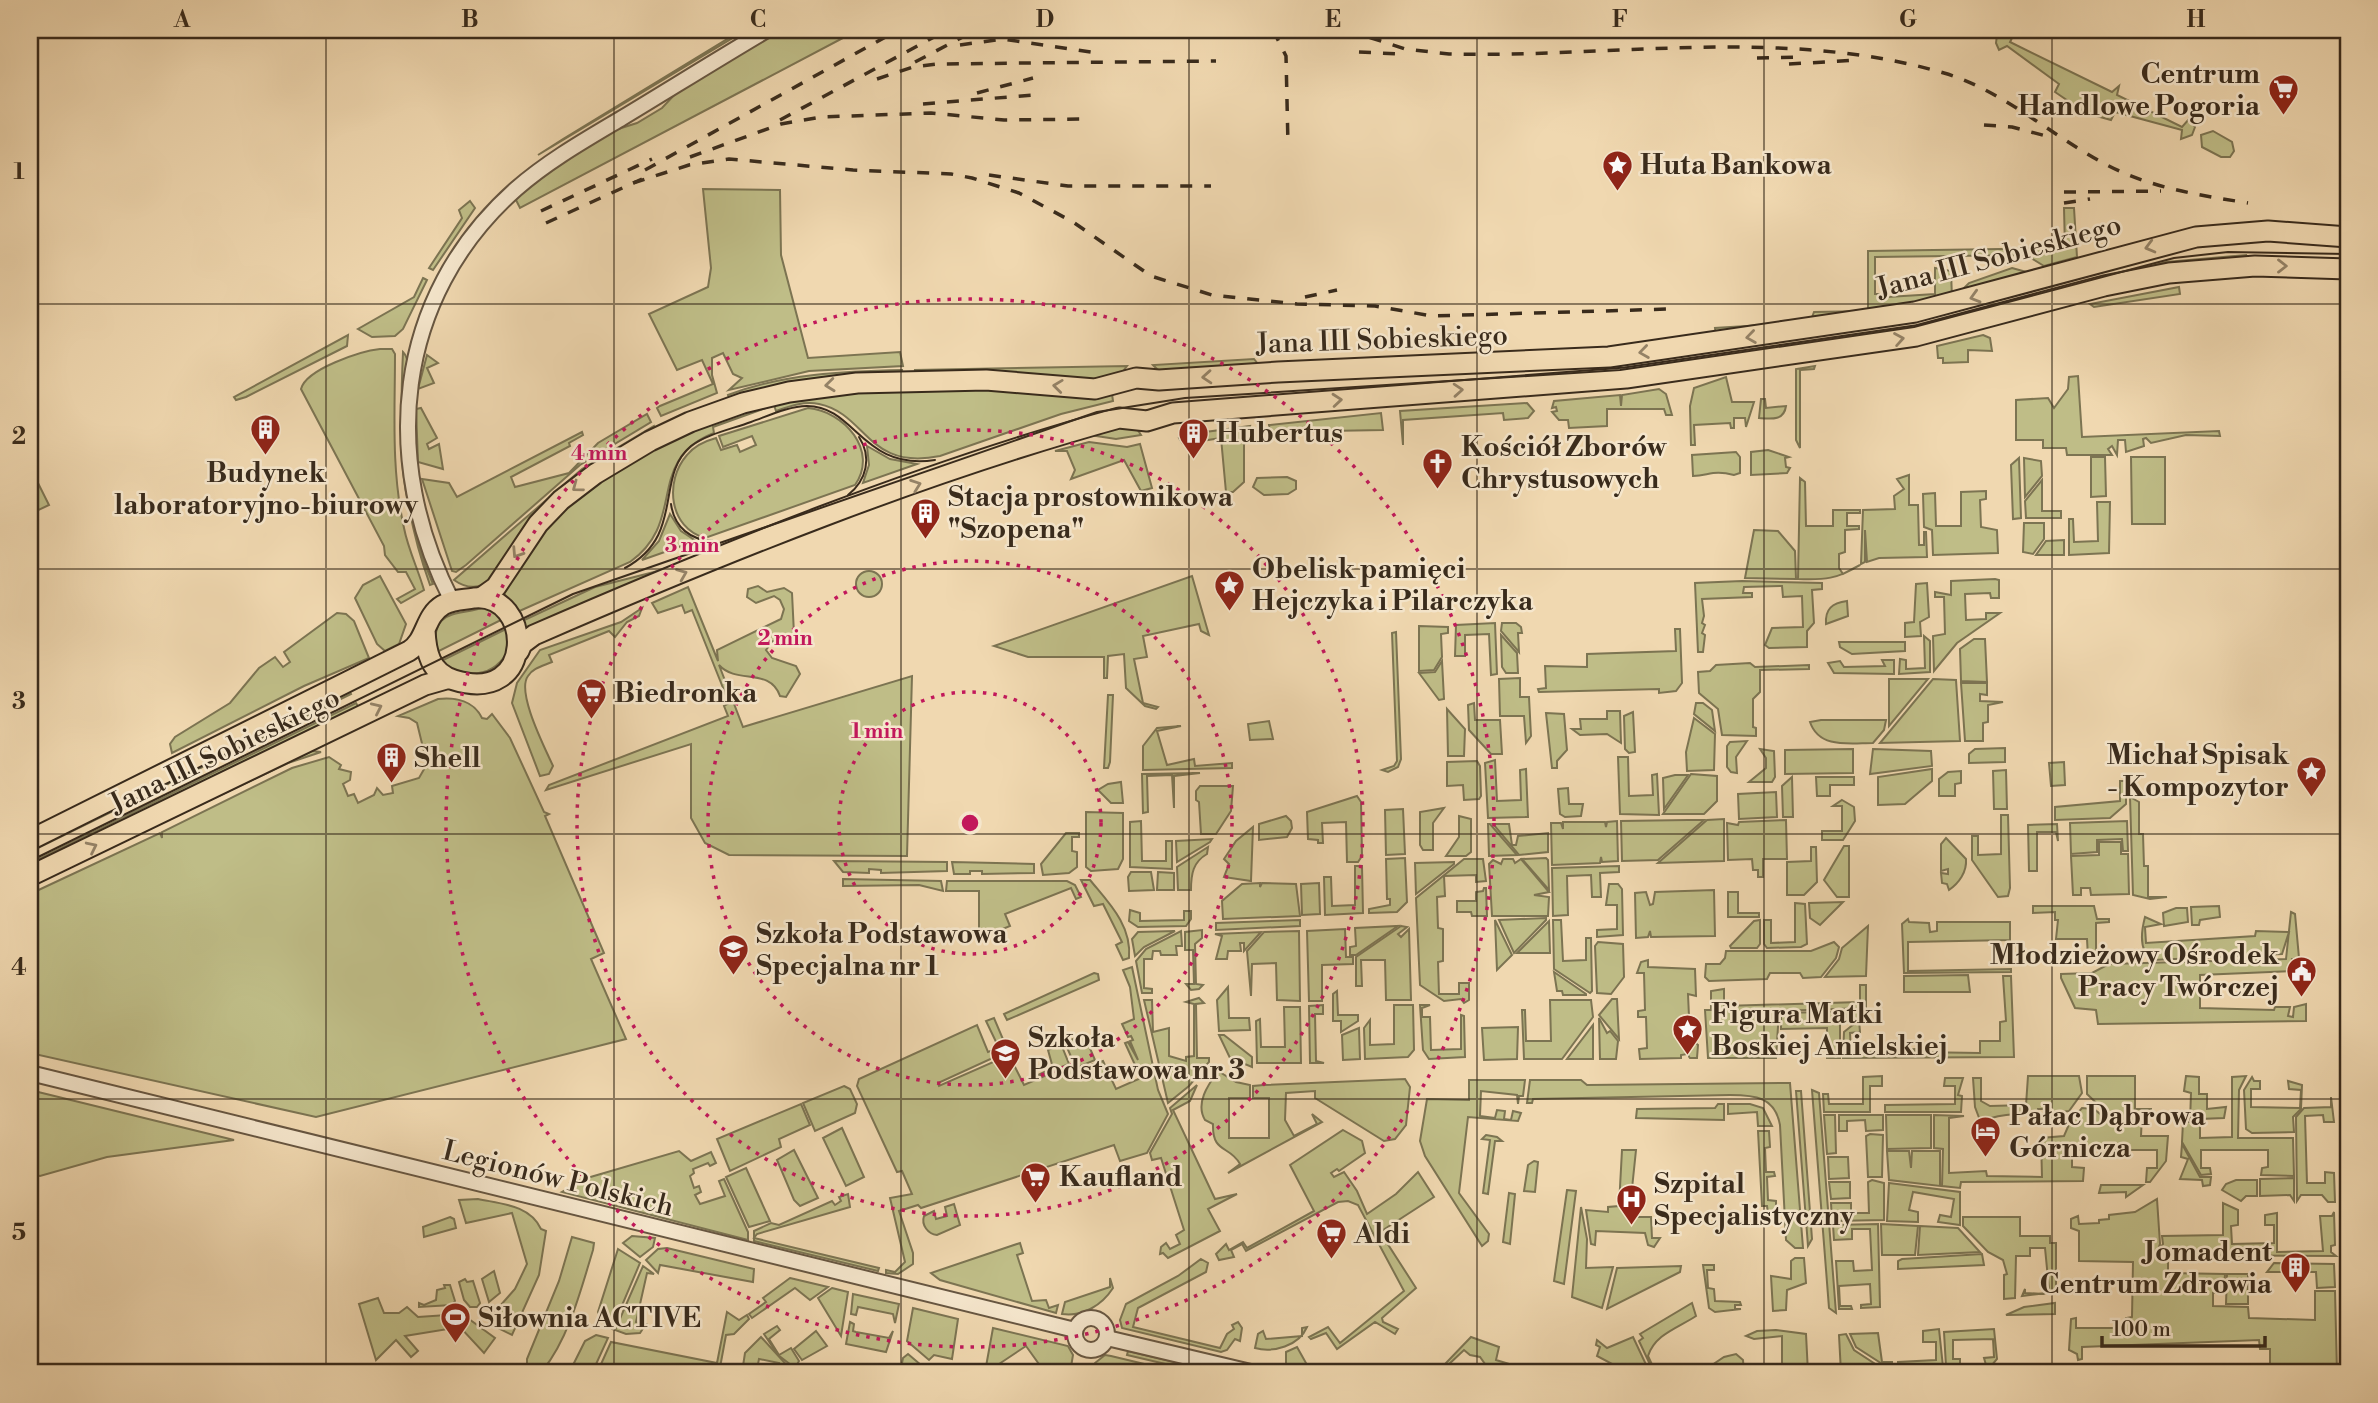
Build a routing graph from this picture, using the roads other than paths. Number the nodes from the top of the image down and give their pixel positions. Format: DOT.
graph roads {
  1 [pos="766,30"];
  2 [pos="2348,237"];
  3 [pos="2348,269"];
  4 [pos="1154,380"];
  5 [pos="1125,383"];
  6 [pos="1158,417"];
  7 [pos="1127,418"];
  8 [pos="482,597"];
  9 [pos="452,601"];
  10 [pos="425,630"];
  11 [pos="519,651"];
  12 [pos="446,679"];
  13 [pos="30,840"];
  14 [pos="30,876"];
  15 [pos="30,1073"];
  16 [pos="1075,1330"];
  17 [pos="1107,1338"];
  18 [pos="1255,1373"];
  1 -- 9 [label="street"];
  2 -- 4 [label="main road, Jana III Sobieskiego, one-way"];
  6 -- 3 [label="main road, Jana III Sobieskiego, one-way"];
  4 -- 5 [label="main road, Jana III Sobieskiego"];
  4 -- 6 [label="main road"];
  5 -- 7 [label="main road"];
  5 -- 8 [label="main road, Jana III Sobieskiego, one-way"];
  6 -- 7 [label="main road, Jana III Sobieskiego"];
  11 -- 7 [label="main road, Jana III Sobieskiego, one-way"];
  8 -- 9 [label="main road"];
  8 -- 11 [label="main road"];
  9 -- 10 [label="main road"];
  10 -- 12 [label="main road"];
  10 -- 13 [label="main road, Jana III Sobieskiego"];
  11 -- 12 [label="main road"];
  14 -- 12 [label="main road, Jana III Sobieskiego, one-way"];
  15 -- 16 [label="street, Legionów Polskich"];
  16 -- 17 [label="street"];
  16 -- 17 [label="street"];
  17 -- 18 [label="street"];
}
